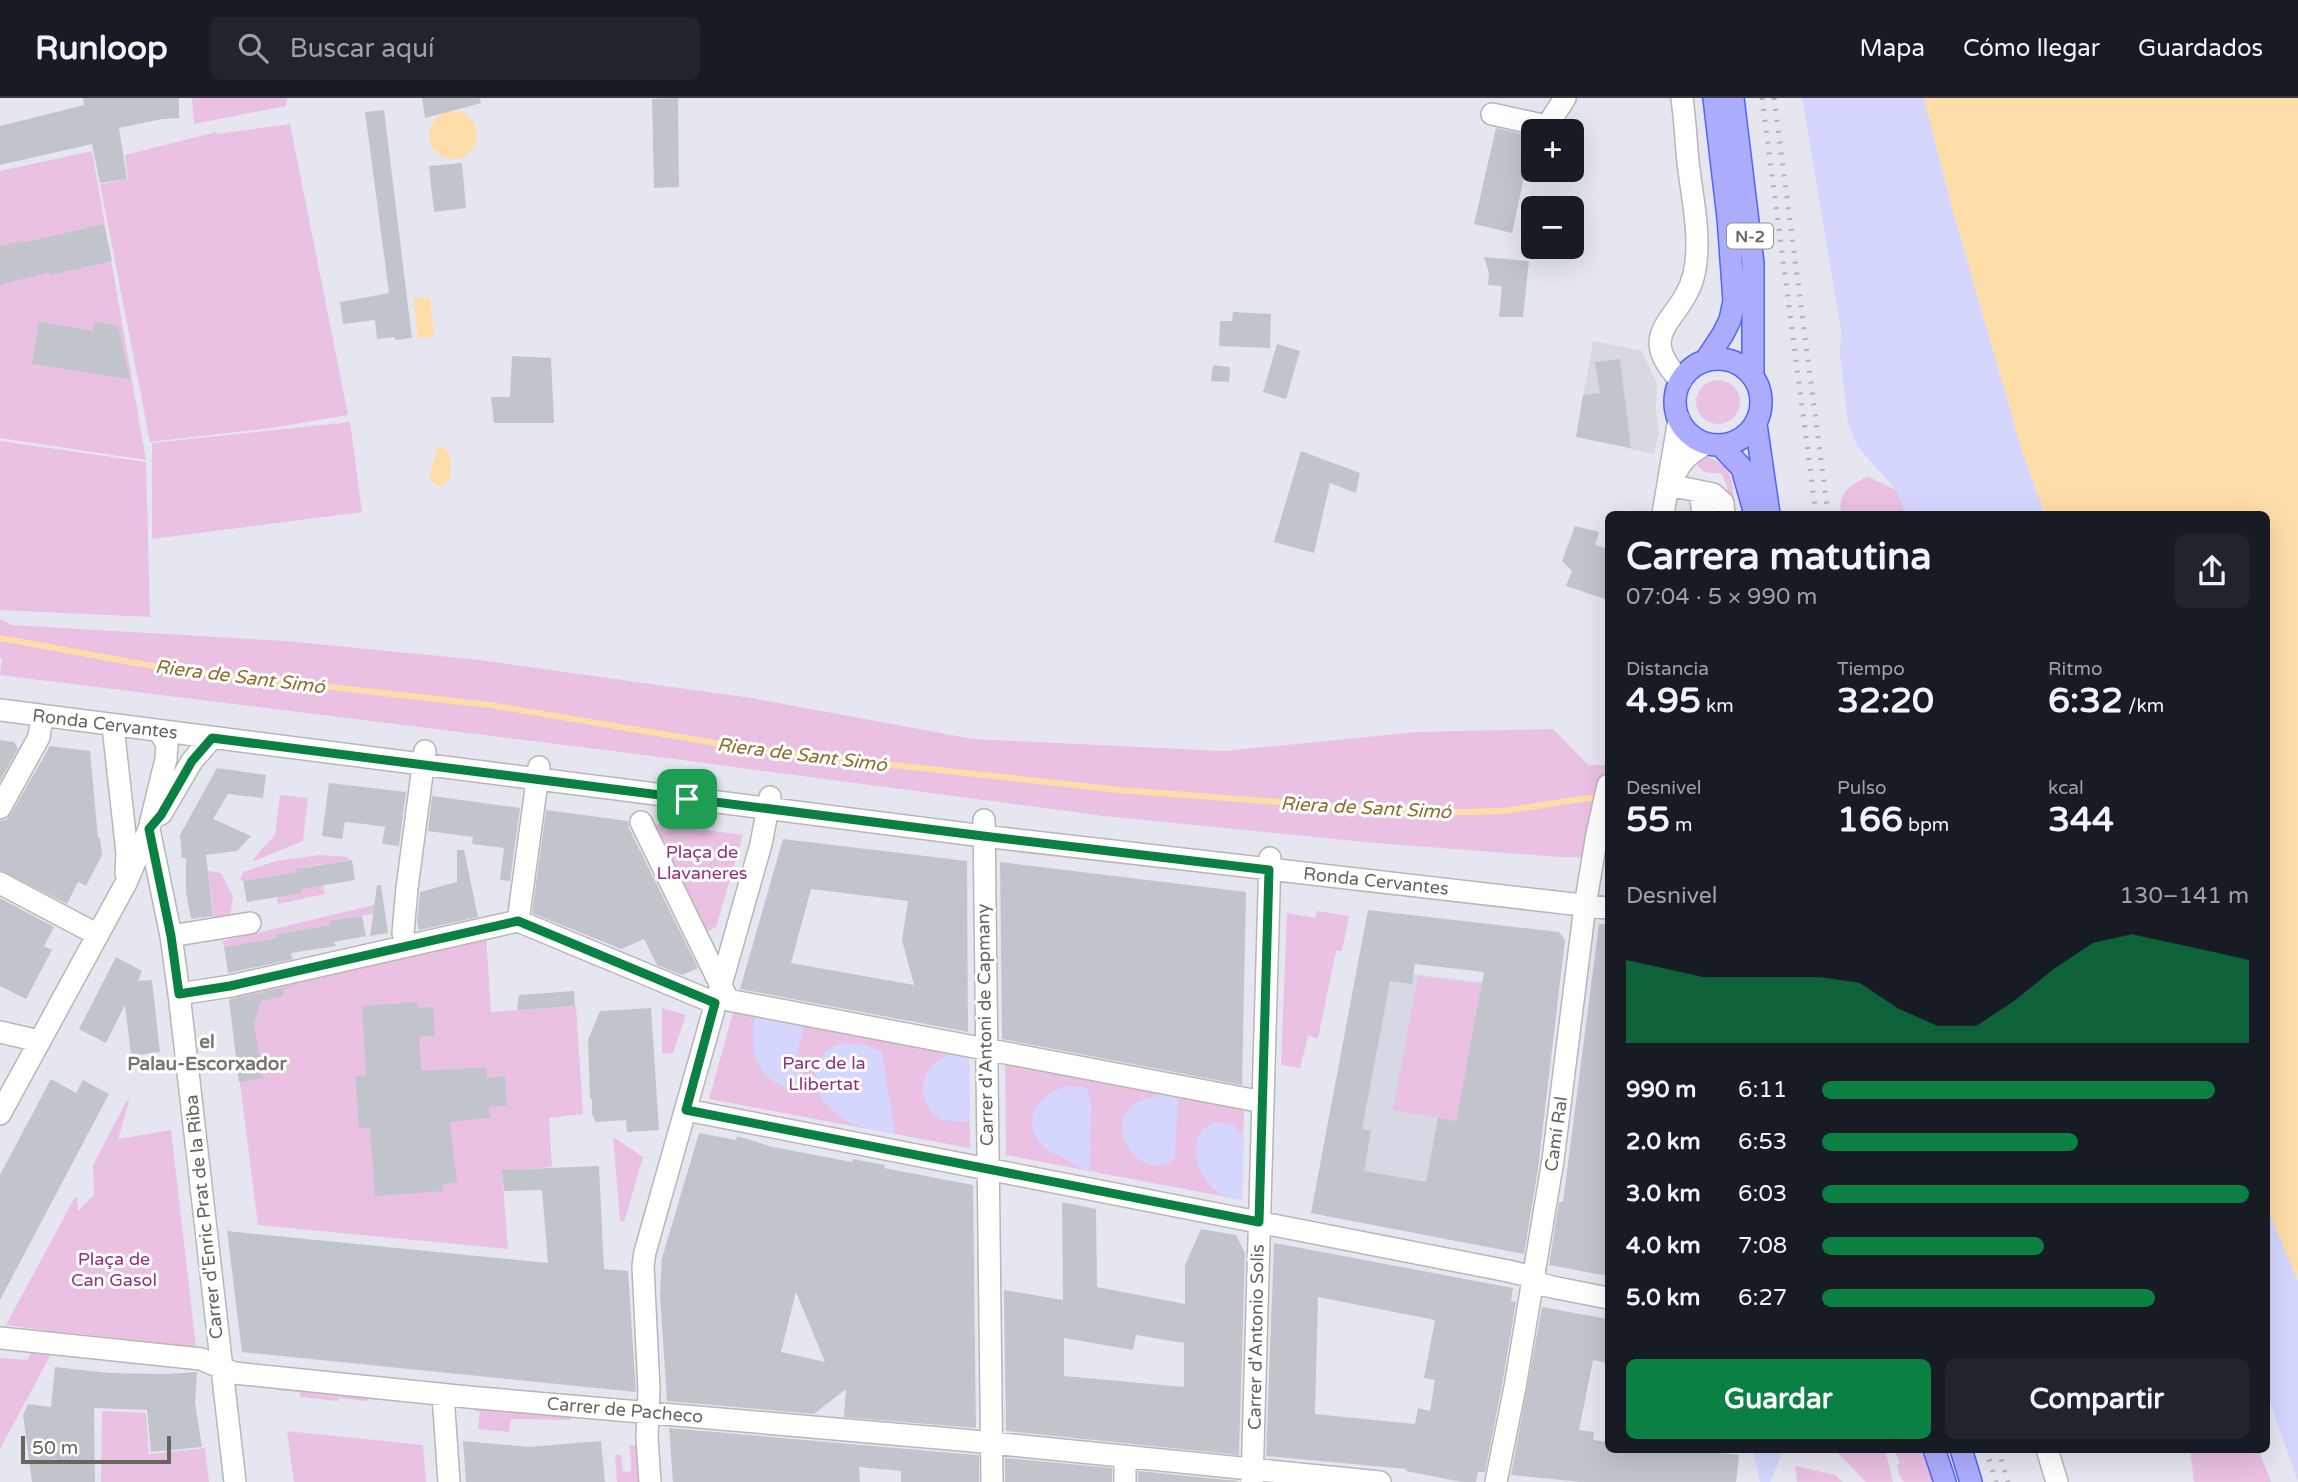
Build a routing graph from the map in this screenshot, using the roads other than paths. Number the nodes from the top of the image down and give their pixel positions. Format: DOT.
graph roads {
  1 [pos="1565,98"];
  2 [pos="1682,98"];
  3 [pos="1714,98"];
  4 [pos="1733,98"];
  5 [pos="1492,114"];
  6 [pos="1706,360"];
  7 [pos="1753,375"];
  8 [pos="1681,381"];
  9 [pos="1679,419"];
  10 [pos="1756,424"];
  11 [pos="1714,445"];
  12 [pos="1669,485"];
  13 [pos="1700,492"];
  14 [pos="1664,511"];
  15 [pos="1703,511"];
  16 [pos="1724,511"];
  17 [pos="1754,511"];
  18 [pos="1769,511"];
  19 [pos="0,710"];
  20 [pos="42,716"];
  21 [pos="113,726"];
  22 [pos="159,731"];
  23 [pos="212,738"];
  24 [pos="424,758"];
  25 [pos="538,772"];
  26 [pos="1605,798"];
  27 [pos="769,802"];
  28 [pos="0,808"];
  29 [pos="641,822"];
  30 [pos="983,828"];
  31 [pos="149,829"];
  32 [pos="1270,863"];
  33 [pos="0,883"];
  34 [pos="126,883"];
  35 [pos="1585,906"];
  36 [pos="1605,908"];
  37 [pos="518,921"];
  38 [pos="250,923"];
  39 [pos="98,935"];
  40 [pos="171,936"];
  41 [pos="406,945"];
  42 [pos="179,994"];
  43 [pos="718,994"];
  44 [pos="0,1031"];
  45 [pos="39,1041"];
  46 [pos="985,1050"];
  47 [pos="1263,1102"];
  48 [pos="686,1110"];
  49 [pos="0,1114"];
  50 [pos="987,1168"];
  51 [pos="1259,1222"];
  52 [pos="1534,1277"];
  53 [pos="1605,1297"];
  54 [pos="0,1338"];
  55 [pos="220,1367"];
  56 [pos="443,1395"];
  57 [pos="649,1412"];
  58 [pos="991,1443"];
  59 [pos="1935,1453"];
  60 [pos="1962,1453"];
  61 [pos="2049,1453"];
  62 [pos="1125,1456"];
  63 [pos="1253,1476"];
  64 [pos="235,1482"];
  65 [pos="450,1482"];
  66 [pos="650,1482"];
  67 [pos="992,1482"];
  68 [pos="1125,1482"];
  69 [pos="1380,1482"];
  70 [pos="1496,1482"];
  71 [pos="1945,1482"];
  72 [pos="1971,1482"];
  73 [pos="2057,1482"];
  1 -- 5 [label="street"];
  2 -- 8 [label="street"];
  3 -- 6 [label="main road, N-2"];
  4 -- 7 [label="main road, N-2"];
  6 -- 7 [label="main road"];
  6 -- 8 [label="main road"];
  7 -- 10 [label="main road"];
  8 -- 9 [label="main road"];
  9 -- 11 [label="main road"];
  9 -- 12 [label="street"];
  10 -- 11 [label="main road"];
  10 -- 18 [label="main road"];
  11 -- 12 [label="street"];
  11 -- 17 [label="main road"];
  12 -- 13 [label="street"];
  12 -- 14 [label="street"];
  13 -- 15 [label="street"];
  13 -- 16 [label="street"];
  19 -- 20 [label="street, Ronda Cervantes"];
  20 -- 21 [label="street, Ronda Cervantes"];
  20 -- 28 [label="street"];
  21 -- 22 [label="street, Ronda Cervantes"];
  21 -- 34 [label="street"];
  22 -- 23 [label="street, Ronda Cervantes"];
  22 -- 31 [label="street"];
  23 -- 24 [label="street, Ronda Cervantes"];
  23 -- 31 [label="street"];
  24 -- 25 [label="street, Ronda Cervantes"];
  24 -- 41 [label="street"];
  25 -- 27 [label="street, Ronda Cervantes"];
  25 -- 37 [label="street"];
  26 -- 35 [label="street, Camí Ral"];
  27 -- 30 [label="street, Ronda Cervantes"];
  27 -- 43 [label="street"];
  29 -- 43 [label="street"];
  30 -- 32 [label="street, Ronda Cervantes"];
  30 -- 46 [label="street, Carrer d'Antoni de Capmany"];
  31 -- 34 [label="street"];
  31 -- 40 [label="street, Carrer d'Enric Prat de la Riba"];
  32 -- 35 [label="street, Ronda Cervantes"];
  32 -- 47 [label="street, Carrer d'Antonio Solis"];
  33 -- 39 [label="street"];
  34 -- 39 [label="street"];
  35 -- 36 [label="street, Ronda Cervantes"];
  35 -- 52 [label="street, Camí Ral"];
  37 -- 41 [label="street"];
  37 -- 43 [label="street"];
  38 -- 40 [label="street"];
  39 -- 45 [label="street"];
  40 -- 42 [label="street, Carrer d'Enric Prat de la Riba"];
  41 -- 42 [label="street"];
  42 -- 55 [label="street, Carrer d'Enric Prat de la Riba"];
  43 -- 46 [label="street"];
  43 -- 48 [label="street"];
  44 -- 45 [label="street"];
  45 -- 49 [label="street"];
  46 -- 47 [label="street"];
  46 -- 50 [label="street, Carrer d'Antoni de Capmany"];
  47 -- 51 [label="street, Carrer d'Antonio Solis"];
  48 -- 50 [label="street"];
  48 -- 57 [label="street"];
  50 -- 51 [label="street"];
  50 -- 58 [label="street, Carrer d'Antoni de Capmany"];
  51 -- 52 [label="street"];
  51 -- 63 [label="street, Carrer d'Antonio Solis"];
  52 -- 53 [label="street"];
  52 -- 70 [label="street, Camí Ral"];
  54 -- 55 [label="street, Carrer de Pacheco"];
  55 -- 56 [label="street, Carrer de Pacheco"];
  55 -- 64 [label="street, Carrer d'Enric Prat de la Riba"];
  56 -- 57 [label="street, Carrer de Pacheco"];
  56 -- 65 [label="street"];
  57 -- 58 [label="street, Carrer de Pacheco"];
  57 -- 66 [label="street"];
  58 -- 62 [label="street, Carrer de Pacheco"];
  58 -- 67 [label="street, Carrer d'Antoni de Capmany"];
  59 -- 71 [label="main road"];
  60 -- 72 [label="main road"];
  61 -- 73 [label="street"];
  62 -- 63 [label="street, Carrer de Pacheco"];
  62 -- 68 [label="street"];
  63 -- 69 [label="street, Carrer de Pacheco"];
}
